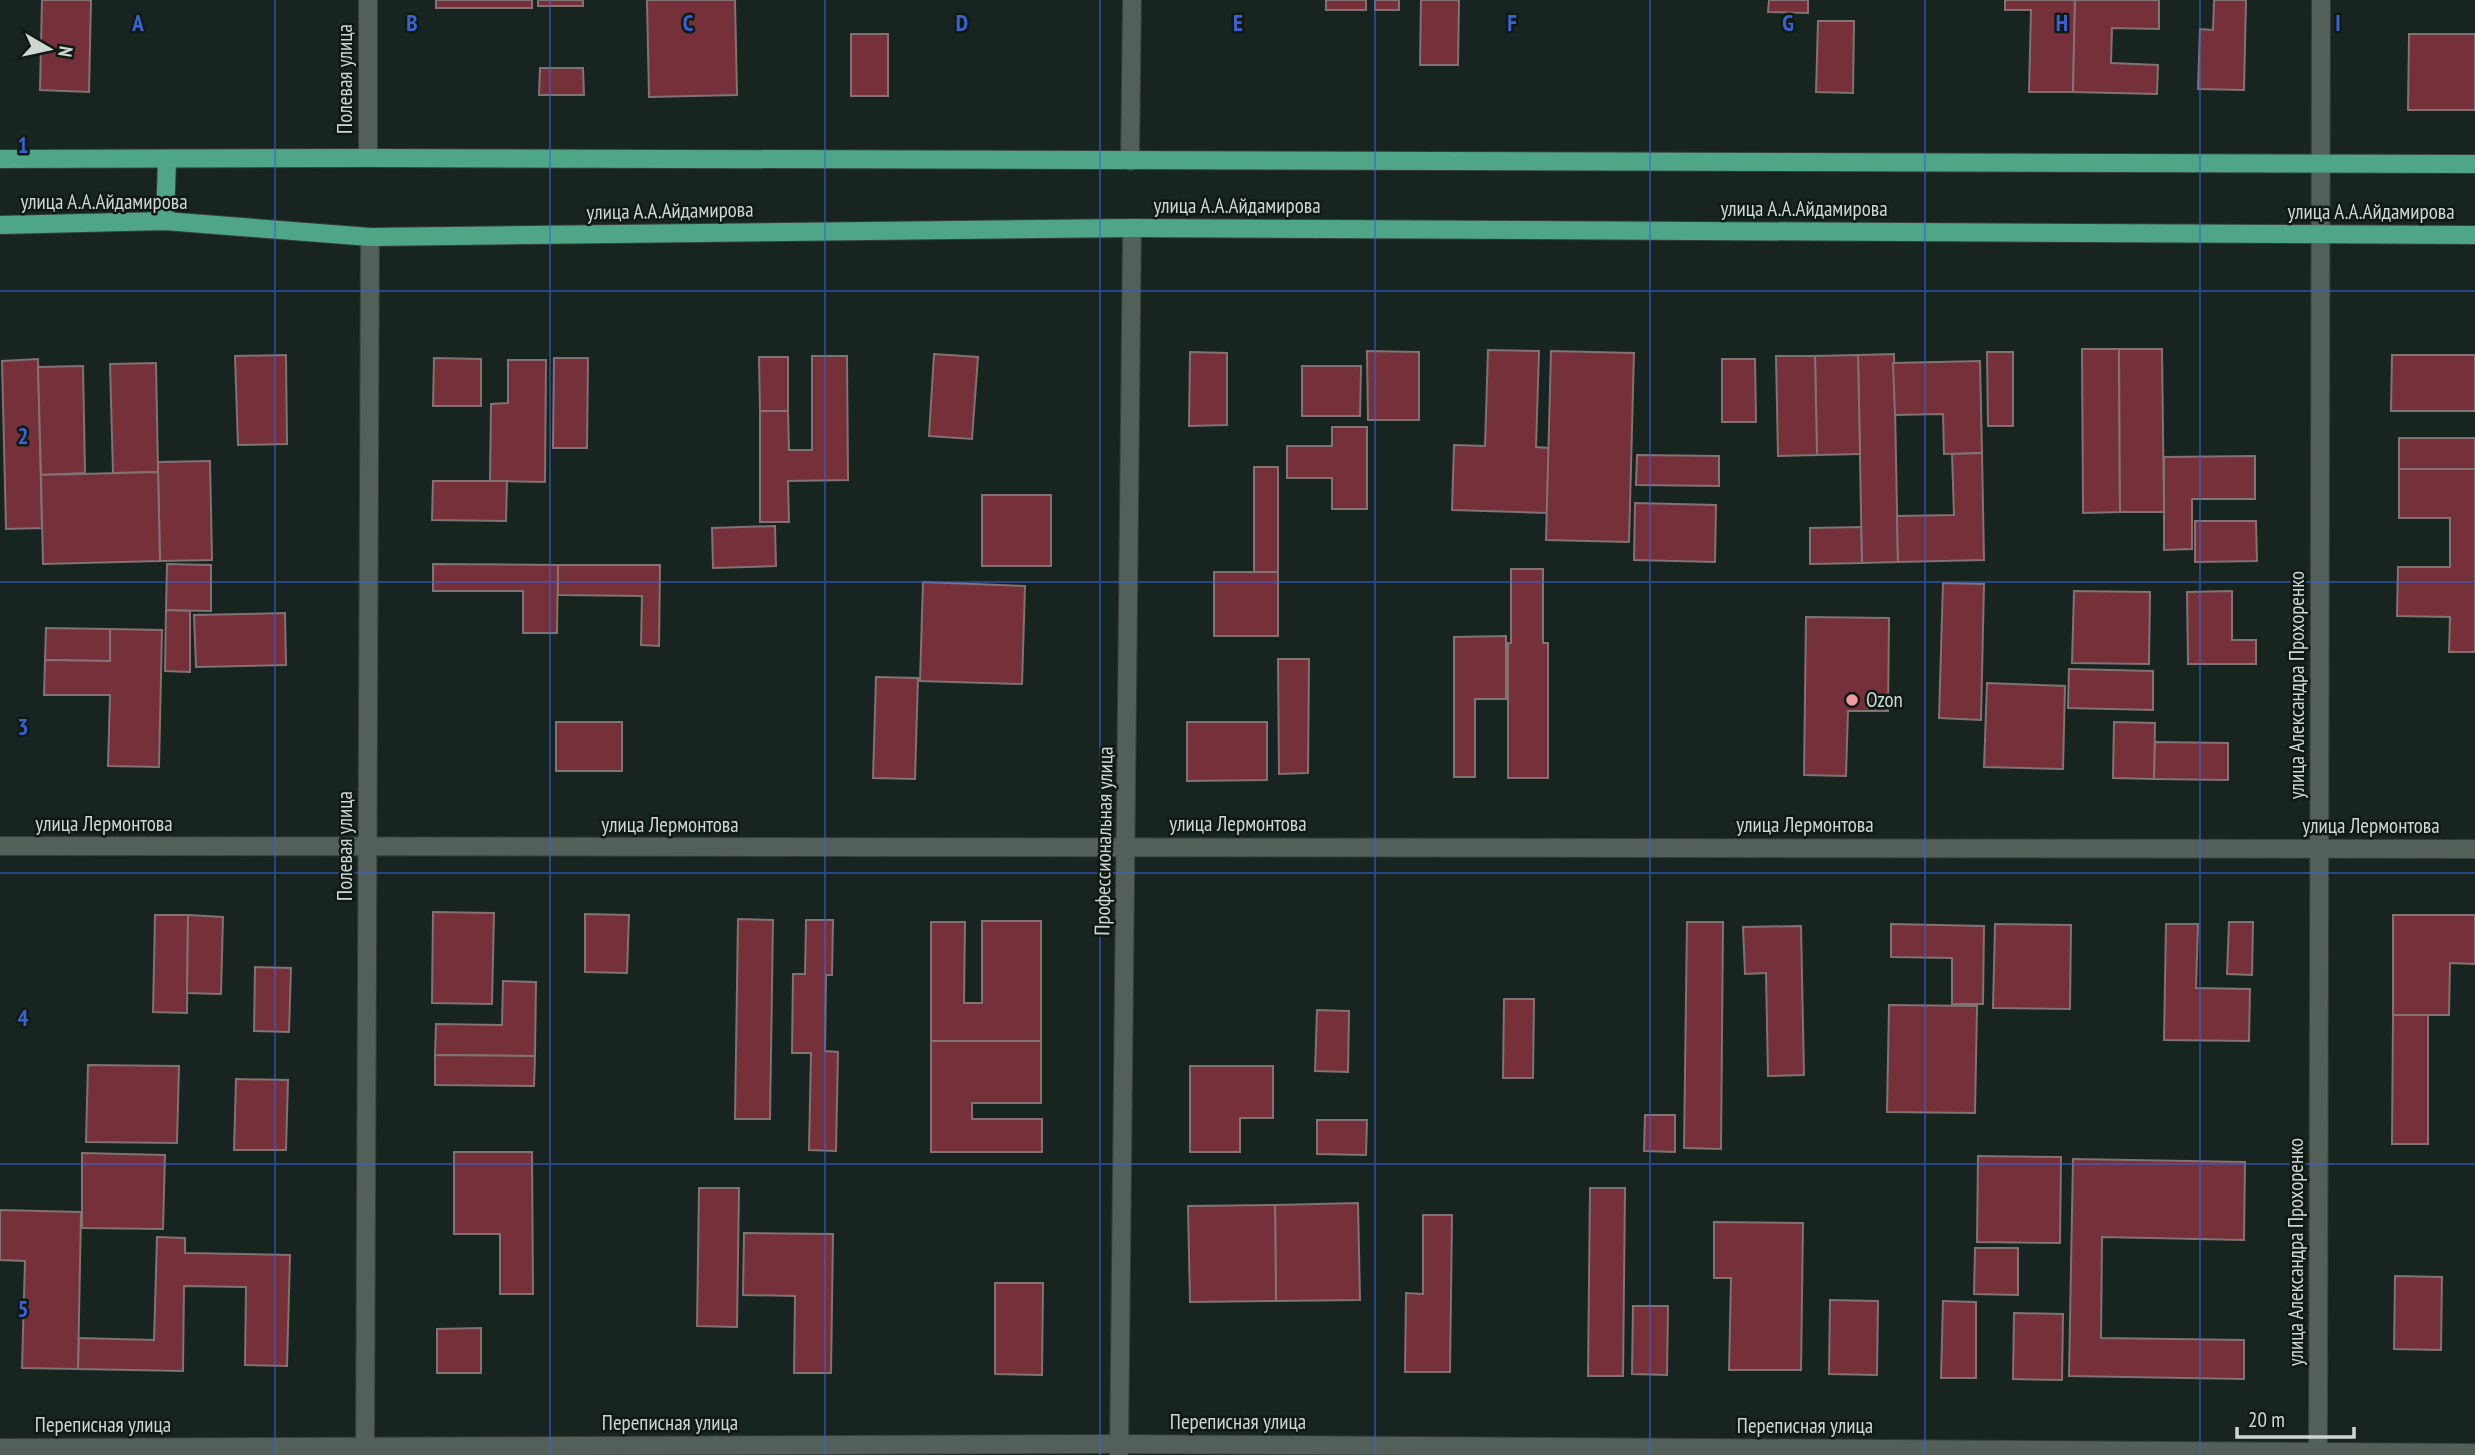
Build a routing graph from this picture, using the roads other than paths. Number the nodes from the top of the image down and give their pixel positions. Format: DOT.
graph roads {
  1 [pos="368,0"];
  2 [pos="1132,0"];
  3 [pos="2321,0"];
  4 [pos="368,158"];
  5 [pos="0,159"];
  6 [pos="167,160"];
  7 [pos="1130,160"];
  8 [pos="2475,164"];
  9 [pos="2321,165"];
  10 [pos="165,221"];
  11 [pos="0,225"];
  12 [pos="1132,228"];
  13 [pos="2321,234"];
  14 [pos="2475,235"];
  15 [pos="370,237"];
  16 [pos="0,846"];
  17 [pos="1126,847"];
  18 [pos="367,848"];
  19 [pos="2319,849"];
  20 [pos="2475,849"];
  21 [pos="0,1448"];
  22 [pos="1119,1449"];
  23 [pos="365,1451"];
  24 [pos="2475,1453"];
  25 [pos="2318,1454"];
  1 -- 4 [label="street, Полевая улица"];
  2 -- 7 [label="street"];
  3 -- 9 [label="street, улица Александра Прохоренко"];
  4 -- 6 [label="main road, улица А.А.Айдамирова"];
  4 -- 7 [label="main road, улица А.А.Айдамирова"];
  5 -- 6 [label="main road, улица А.А.Айдамирова"];
  6 -- 10 [label="main road"];
  7 -- 9 [label="main road, улица А.А.Айдамирова"];
  8 -- 9 [label="main road, улица А.А.Айдамирова"];
  9 -- 13 [label="street, улица Александра Прохоренко"];
  10 -- 11 [label="main road, улица А.А.Айдамирова"];
  10 -- 15 [label="main road, улица А.А.Айдамирова"];
  12 -- 13 [label="main road, улица А.А.Айдамирова"];
  12 -- 15 [label="main road, улица А.А.Айдамирова"];
  12 -- 17 [label="street, Профессиональная улица"];
  13 -- 14 [label="main road, улица А.А.Айдамирова"];
  13 -- 19 [label="street, улица Александра Прохоренко"];
  15 -- 18 [label="street, Полевая улица"];
  16 -- 18 [label="street, улица Лермонтова"];
  17 -- 18 [label="street, улица Лермонтова"];
  17 -- 19 [label="street, улица Лермонтова"];
  17 -- 22 [label="street, Профессиональная улица"];
  18 -- 23 [label="street, Полевая улица"];
  19 -- 20 [label="street, улица Лермонтова"];
  19 -- 25 [label="street, улица Александра Прохоренко"];
  21 -- 23 [label="street, Переписная улица"];
  22 -- 23 [label="street, Переписная улица"];
  22 -- 25 [label="street, Переписная улица"];
  24 -- 25 [label="street, Переписная улица"];
}
